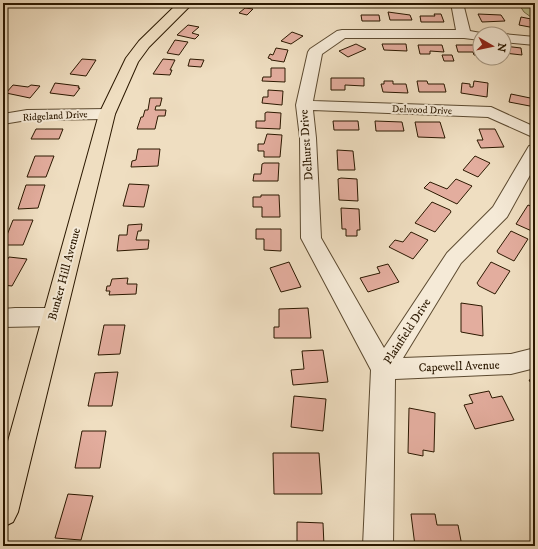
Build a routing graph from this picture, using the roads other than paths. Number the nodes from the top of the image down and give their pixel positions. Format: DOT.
graph roads {
  1 [pos="186,3"];
  2 [pos="457,3"];
  3 [pos="464,34"];
  4 [pos="472,35"];
  5 [pos="512,39"];
  6 [pos="535,41"];
  7 [pos="304,105"];
  8 [pos="107,114"];
  9 [pos="3,119"];
  10 [pos="535,133"];
  11 [pos="535,150"];
  12 [pos="3,318"];
  13 [pos="53,318"];
  14 [pos="535,358"];
  15 [pos="383,369"];
  16 [pos="3,512"];
  17 [pos="378,546"];
  1 -- 8 [label="main road, Bunker Hill Avenue"];
  2 -- 3 [label="street"];
  3 -- 4 [label="street, Delhurst Drive"];
  3 -- 7 [label="street, Delhurst Drive"];
  5 -- 6 [label="street"];
  7 -- 10 [label="street, Delwood Drive"];
  7 -- 15 [label="street, Delhurst Drive"];
  8 -- 9 [label="street, Ridgeland Drive"];
  8 -- 13 [label="main road, Bunker Hill Avenue"];
  11 -- 15 [label="street, Plainfield Drive"];
  12 -- 13 [label="street"];
  13 -- 16 [label="main road, Bunker Hill Avenue"];
  14 -- 15 [label="street, Capewell Avenue"];
  15 -- 17 [label="street, Plainfield Drive"];
}
